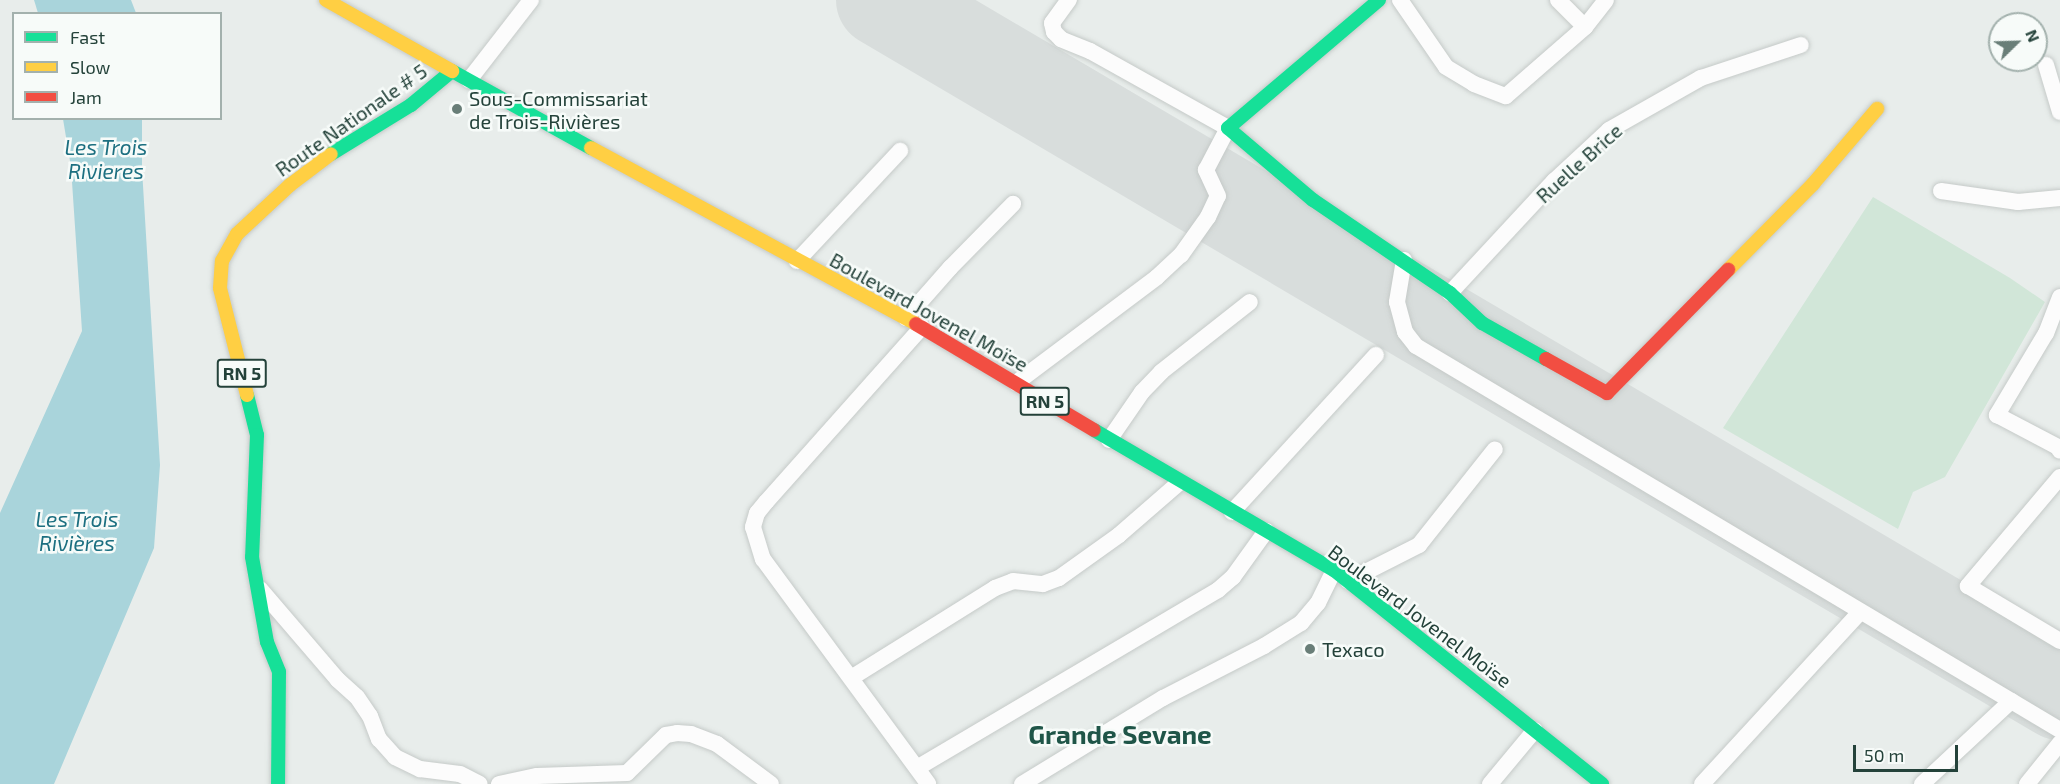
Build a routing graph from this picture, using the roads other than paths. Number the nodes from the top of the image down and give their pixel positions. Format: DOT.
graph roads {
  1 [pos="326,0"];
  2 [pos="531,0"];
  3 [pos="1069,0"];
  4 [pos="1379,0"];
  5 [pos="1400,0"];
  6 [pos="1558,0"];
  7 [pos="1606,0"];
  8 [pos="1586,27"];
  9 [pos="1801,45"];
  10 [pos="452,71"];
  11 [pos="2048,72"];
  12 [pos="469,80"];
  13 [pos="1877,109"];
  14 [pos="2060,112"];
  15 [pos="1228,128"];
  16 [pos="900,151"];
  17 [pos="1941,191"];
  18 [pos="2060,198"];
  19 [pos="1013,204"];
  20 [pos="1404,260"];
  21 [pos="797,261"];
  22 [pos="1450,293"];
  23 [pos="2060,297"];
  24 [pos="1250,302"];
  25 [pos="906,318"];
  26 [pos="922,327"];
  27 [pos="1376,355"];
  28 [pos="1016,383"];
  29 [pos="1109,440"];
  30 [pos="1495,450"];
  31 [pos="2060,451"];
  32 [pos="2060,477"];
  33 [pos="1180,482"];
  34 [pos="1232,512"];
  35 [pos="1266,531"];
  36 [pos="1334,570"];
  37 [pos="1348,581"];
  38 [pos="258,586"];
  39 [pos="1860,612"];
  40 [pos="2060,641"];
  41 [pos="851,678"];
  42 [pos="2011,701"];
  43 [pos="1535,730"];
  44 [pos="2060,730"];
  45 [pos="2060,743"];
  46 [pos="916,768"];
  47 [pos="278,784"];
  48 [pos="480,784"];
  49 [pos="499,784"];
  50 [pos="771,784"];
  51 [pos="928,784"];
  52 [pos="1022,784"];
  53 [pos="1490,784"];
  54 [pos="1602,784"];
  55 [pos="1702,784"];
  56 [pos="1922,784"];
  57 [pos="2027,784"];
  1 -- 10 [label="main road, Boulevard Jovenel Moïse"];
  2 -- 12 [label="street"];
  3 -- 15 [label="street"];
  4 -- 15 [label="main road"];
  5 -- 8 [label="street"];
  6 -- 8 [label="street"];
  7 -- 8 [label="street"];
  9 -- 22 [label="street, Ruelle Brice"];
  10 -- 12 [label="main road, Boulevard Jovenel Moïse / RN 5"];
  10 -- 38 [label="main road, Route Nationale # 5 / RN 5"];
  11 -- 14 [label="street"];
  12 -- 21 [label="main road, Boulevard Jovenel Moïse / RN 5"];
  13 -- 22 [label="main road"];
  15 -- 20 [label="main road"];
  15 -- 28 [label="street"];
  16 -- 21 [label="street"];
  17 -- 18 [label="street"];
  19 -- 25 [label="street"];
  20 -- 22 [label="main road"];
  20 -- 39 [label="street"];
  21 -- 25 [label="main road, Boulevard Jovenel Moïse / RN 5"];
  23 -- 31 [label="street"];
  24 -- 29 [label="street"];
  25 -- 26 [label="main road, Boulevard Jovenel Moïse / RN 5"];
  26 -- 28 [label="main road, Boulevard Jovenel Moïse / RN 5"];
  26 -- 41 [label="street"];
  27 -- 34 [label="street"];
  28 -- 29 [label="main road, Boulevard Jovenel Moïse / RN 5"];
  29 -- 33 [label="main road, Boulevard Jovenel Moïse / RN 5"];
  30 -- 37 [label="street"];
  32 -- 40 [label="street"];
  33 -- 34 [label="main road, Boulevard Jovenel Moïse / RN 5"];
  33 -- 41 [label="street"];
  34 -- 35 [label="main road, Boulevard Jovenel Moïse / RN 5"];
  35 -- 36 [label="main road, Boulevard Jovenel Moïse / RN 5"];
  35 -- 46 [label="street"];
  36 -- 37 [label="main road, Boulevard Jovenel Moïse / RN 5"];
  36 -- 52 [label="street"];
  37 -- 43 [label="main road, Boulevard Jovenel Moïse / RN 5"];
  38 -- 47 [label="main road, Route Nationale # 5 / RN 5"];
  38 -- 48 [label="street"];
  39 -- 42 [label="street"];
  39 -- 55 [label="street"];
  41 -- 46 [label="street"];
  42 -- 44 [label="street"];
  42 -- 56 [label="street"];
  43 -- 53 [label="street"];
  43 -- 54 [label="main road, Boulevard Jovenel Moïse / RN 5"];
  45 -- 57 [label="street"];
  46 -- 51 [label="street"];
  49 -- 50 [label="street"];
}
